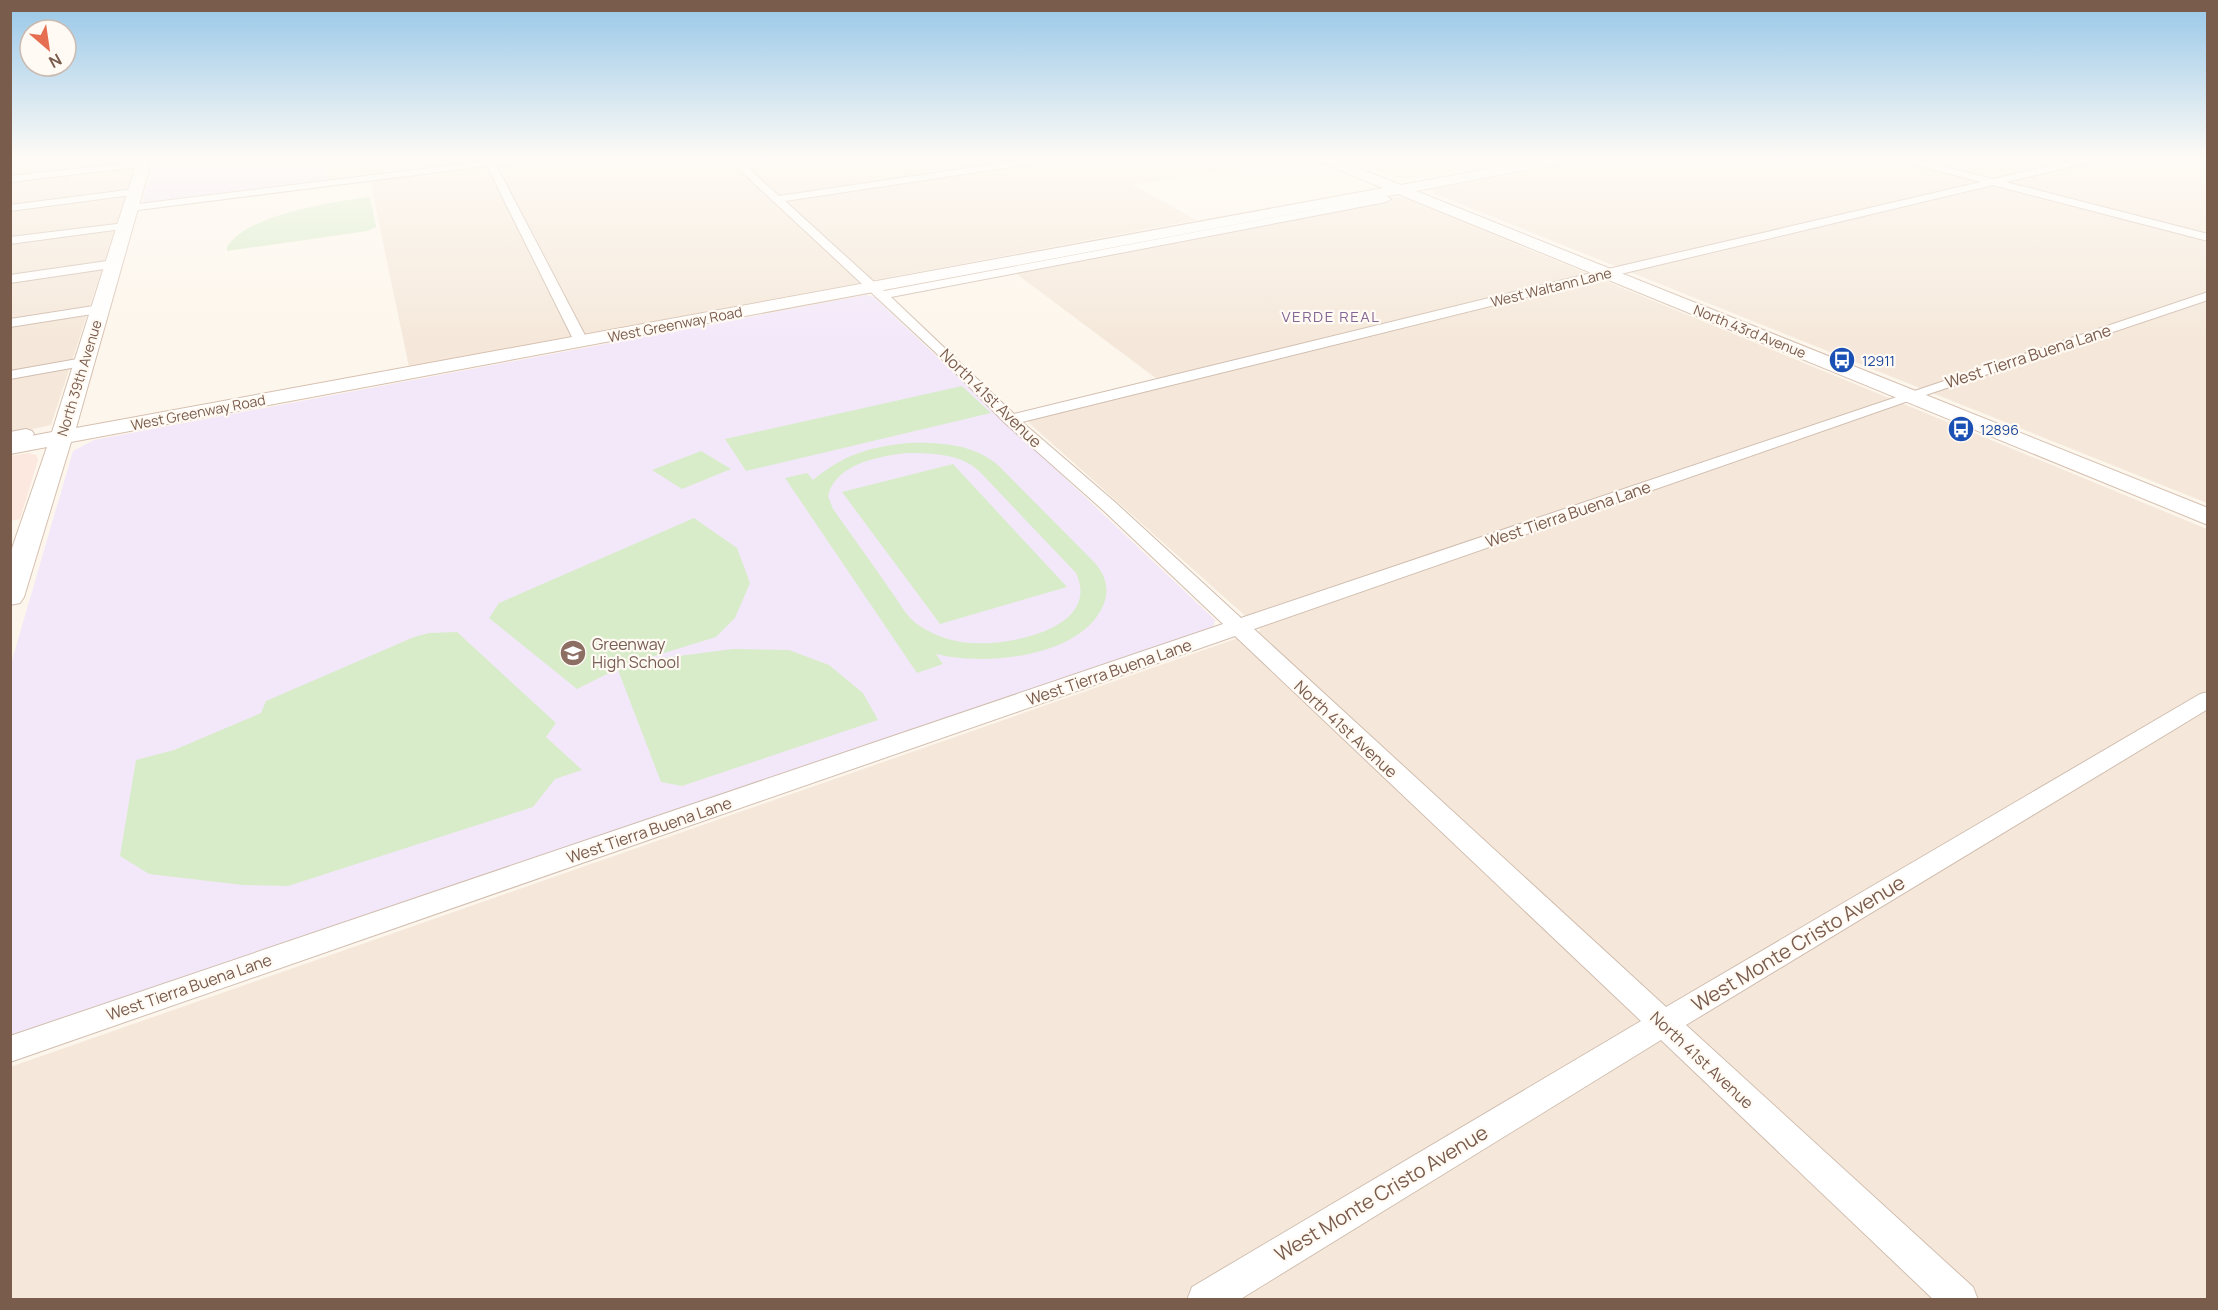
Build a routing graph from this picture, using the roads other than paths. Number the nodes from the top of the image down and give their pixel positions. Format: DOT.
graph roads {
  1 [pos="88,220"];
  2 [pos="127,220"];
  3 [pos="519,220"];
  4 [pos="800,220"];
  5 [pos="1251,220"];
  6 [pos="1464,220"];
  7 [pos="1832,220"];
  8 [pos="2140,220"];
  9 [pos="2208,238"];
  10 [pos="10,241"];
  11 [pos="114,264"];
  12 [pos="1608,273"];
  13 [pos="10,279"];
  14 [pos="876,291"];
  15 [pos="2208,296"];
  16 [pos="100,309"];
  17 [pos="10,323"];
  18 [pos="581,341"];
  19 [pos="84,362"];
  20 [pos="10,375"];
  21 [pos="1909,396"];
  22 [pos="1011,420"];
  23 [pos="62,438"];
  24 [pos="16,439"];
  25 [pos="2208,517"];
  26 [pos="16,562"];
  27 [pos="10,597"];
  28 [pos="1238,628"];
  29 [pos="2208,699"];
  30 [pos="1663,1023"];
  31 [pos="10,1049"];
  32 [pos="1204,1299"];
  33 [pos="1960,1299"];
  1 -- 10 [label="street"];
  2 -- 11 [label="main road, North 39th Avenue"];
  3 -- 18 [label="street"];
  4 -- 14 [label="street, North 41st Avenue"];
  5 -- 14 [label="main road, West Greenway Road"];
  6 -- 12 [label="main road, North 43rd Avenue"];
  7 -- 12 [label="street, West Waltann Lane"];
  8 -- 9 [label="street"];
  11 -- 13 [label="street"];
  11 -- 16 [label="main road, North 39th Avenue"];
  12 -- 21 [label="main road, North 43rd Avenue"];
  12 -- 22 [label="street, West Waltann Lane"];
  14 -- 18 [label="main road, West Greenway Road"];
  14 -- 22 [label="street, North 41st Avenue"];
  15 -- 21 [label="street, West Tierra Buena Lane"];
  16 -- 17 [label="street"];
  16 -- 19 [label="main road, North 39th Avenue"];
  18 -- 23 [label="main road, West Greenway Road"];
  19 -- 20 [label="street"];
  19 -- 23 [label="main road, North 39th Avenue"];
  21 -- 25 [label="main road, North 43rd Avenue"];
  21 -- 28 [label="street, West Tierra Buena Lane"];
  22 -- 28 [label="street, North 41st Avenue"];
  23 -- 24 [label="main road, West Greenway Road"];
  23 -- 26 [label="main road, North 39th Avenue"];
  26 -- 27 [label="main road, North 39th Avenue"];
  28 -- 30 [label="street, North 41st Avenue"];
  28 -- 31 [label="street, West Tierra Buena Lane"];
  29 -- 30 [label="street, West Monte Cristo Avenue"];
  30 -- 32 [label="street, West Monte Cristo Avenue"];
  30 -- 33 [label="street, North 41st Avenue"];
}
